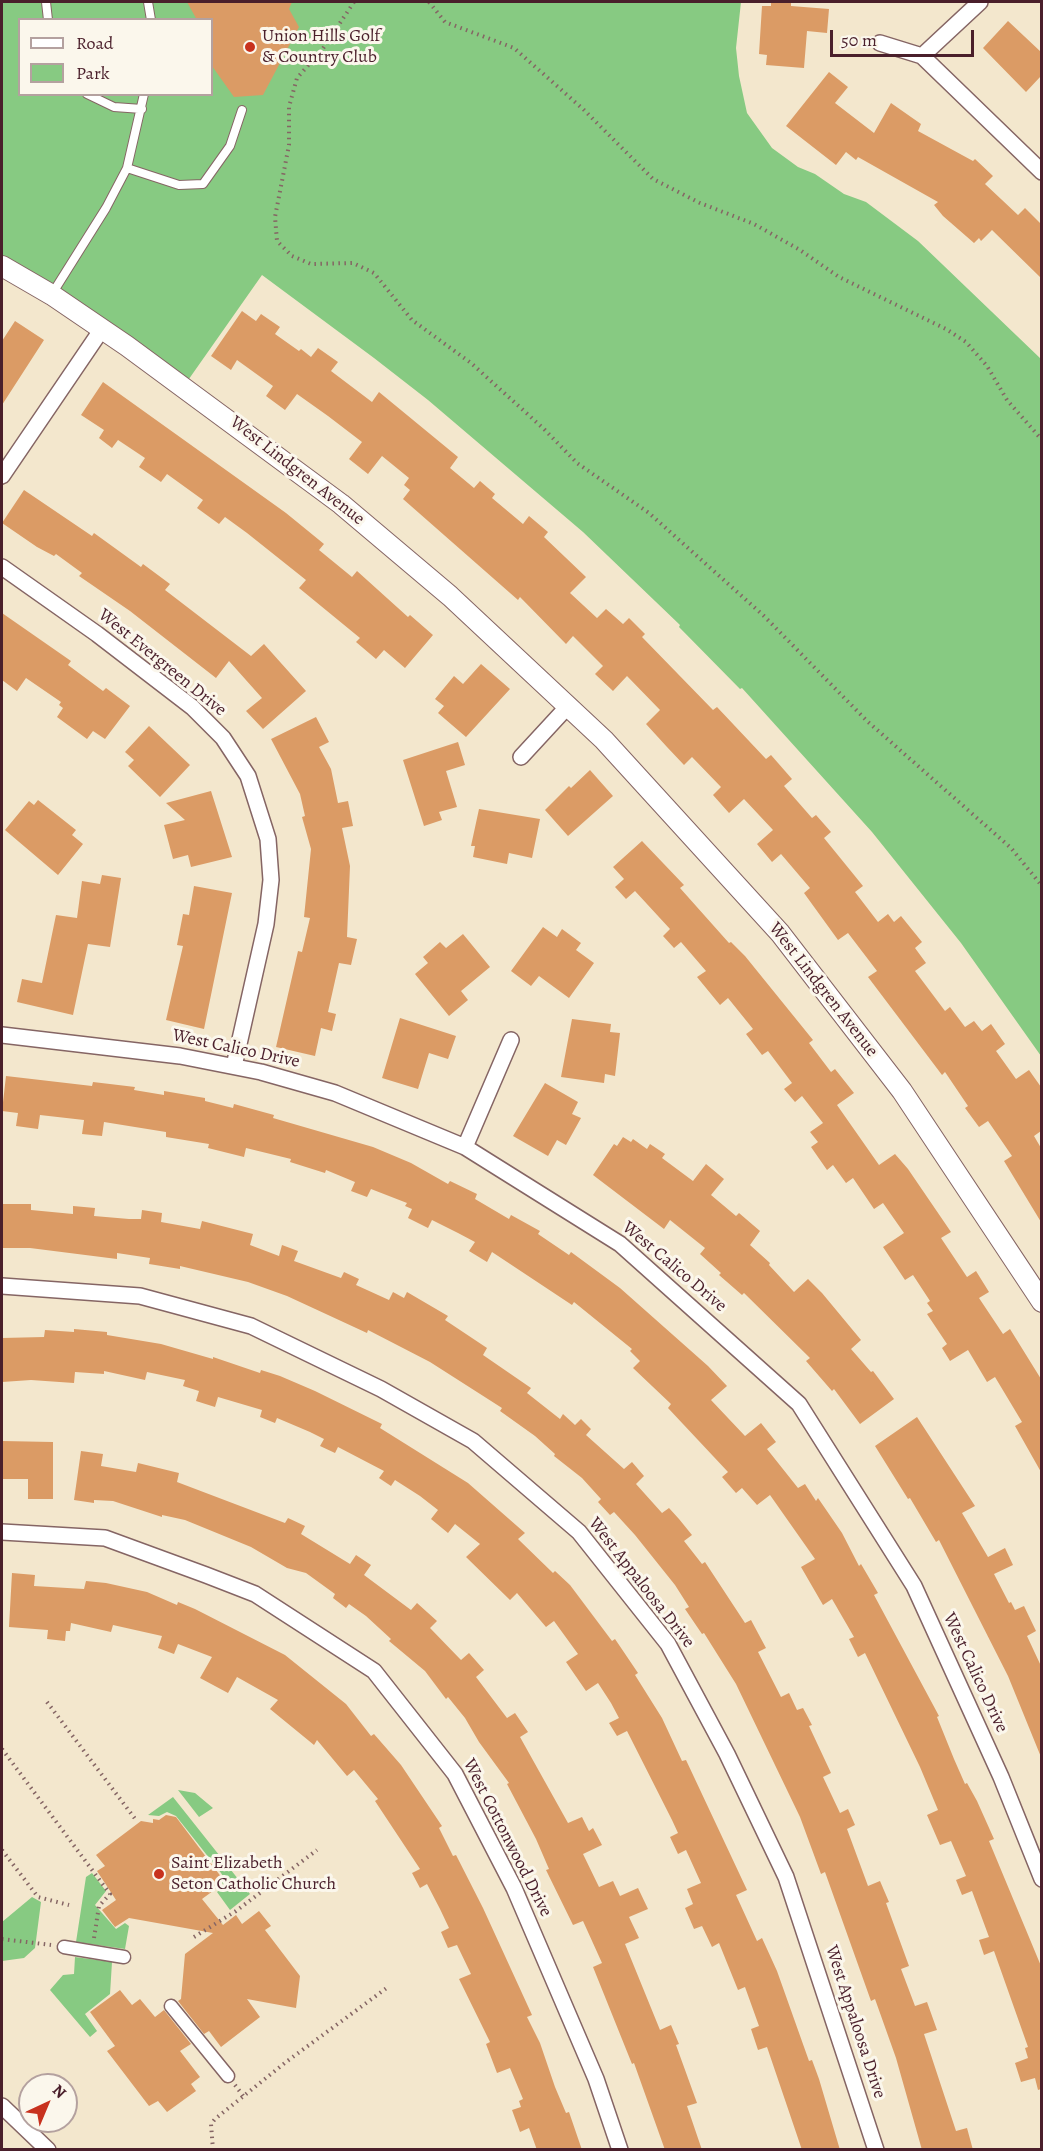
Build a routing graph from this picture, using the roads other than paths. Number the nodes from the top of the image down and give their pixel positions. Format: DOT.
graph roads {
  1 [pos="46,2"];
  2 [pos="148,2"];
  3 [pos="980,2"];
  4 [pos="48,18"];
  5 [pos="151,18"];
  6 [pos="880,43"];
  7 [pos="922,56"];
  8 [pos="91,96"];
  9 [pos="144,96"];
  10 [pos="142,110"];
  11 [pos="242,110"];
  12 [pos="127,168"];
  13 [pos="1041,172"];
  14 [pos="2,266"];
  15 [pos="52,296"];
  16 [pos="102,328"];
  17 [pos="2,476"];
  18 [pos="2,567"];
  19 [pos="569,705"];
  20 [pos="521,757"];
  21 [pos="2,1035"];
  22 [pos="511,1040"];
  23 [pos="234,1066"];
  24 [pos="465,1146"];
  25 [pos="2,1286"];
  26 [pos="1041,1302"];
  27 [pos="2,1532"];
  28 [pos="1041,1879"];
  29 [pos="64,1947"];
  30 [pos="124,1957"];
  31 [pos="171,2006"];
  32 [pos="228,2076"];
  33 [pos="2,2106"];
  34 [pos="48,2150"];
  35 [pos="620,2150"];
  36 [pos="876,2150"];
  1 -- 4 [label="lane"];
  2 -- 5 [label="lane"];
  3 -- 7 [label="street"];
  6 -- 7 [label="street"];
  7 -- 13 [label="street"];
  8 -- 10 [label="lane"];
  9 -- 10 [label="lane"];
  10 -- 12 [label="lane"];
  11 -- 12 [label="lane"];
  12 -- 15 [label="lane"];
  14 -- 15 [label="street, West Lindgren Avenue"];
  15 -- 16 [label="street, West Lindgren Avenue"];
  16 -- 17 [label="street"];
  16 -- 19 [label="street, West Lindgren Avenue"];
  18 -- 23 [label="street, West Evergreen Drive"];
  19 -- 20 [label="street"];
  19 -- 26 [label="street, West Lindgren Avenue"];
  21 -- 23 [label="street, West Calico Drive"];
  22 -- 24 [label="street"];
  23 -- 24 [label="street, West Calico Drive"];
  24 -- 28 [label="street, West Calico Drive"];
  25 -- 36 [label="street, West Appaloosa Drive"];
  27 -- 35 [label="street, West Cottonwood Drive"];
  29 -- 30 [label="street"];
  31 -- 32 [label="street"];
  33 -- 34 [label="street"];
}
